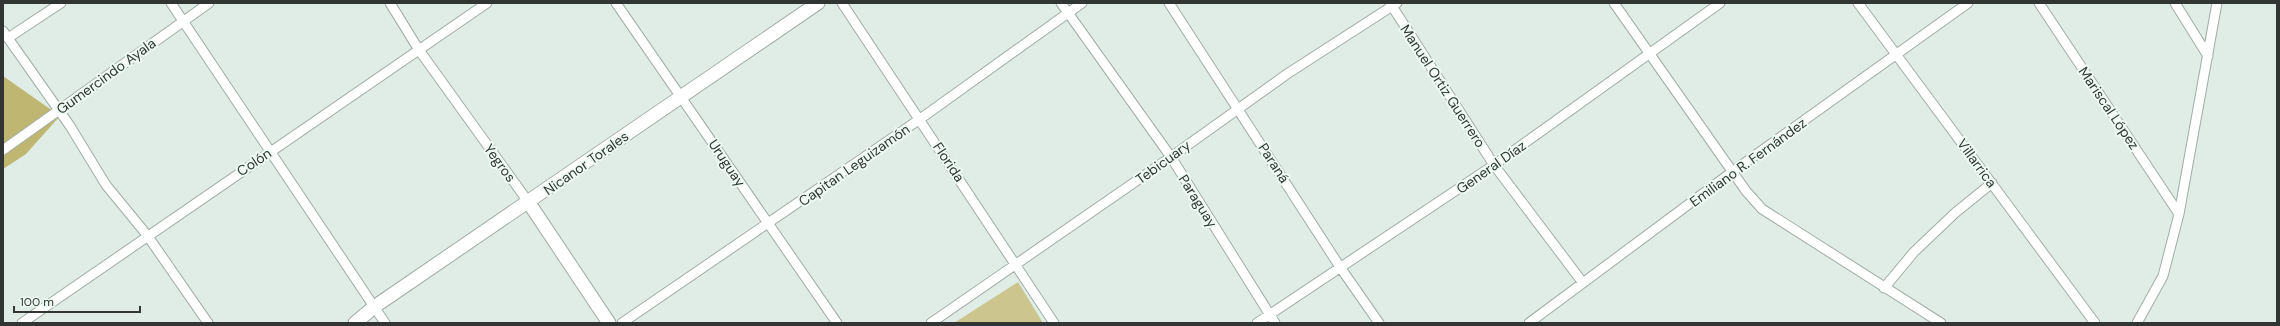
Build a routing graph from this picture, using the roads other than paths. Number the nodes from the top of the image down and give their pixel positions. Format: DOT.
graph roads {
  1 [pos="61,3"];
  2 [pos="171,3"];
  3 [pos="209,3"];
  4 [pos="390,3"];
  5 [pos="487,3"];
  6 [pos="616,3"];
  7 [pos="818,3"];
  8 [pos="842,3"];
  9 [pos="1060,3"];
  10 [pos="1082,3"];
  11 [pos="1169,3"];
  12 [pos="1614,3"];
  13 [pos="1720,3"];
  14 [pos="1858,3"];
  15 [pos="1968,3"];
  16 [pos="2039,3"];
  17 [pos="2175,3"];
  18 [pos="2217,3"];
  19 [pos="1393,4"];
  20 [pos="1068,13"];
  21 [pos="182,21"];
  22 [pos="6,35"];
  23 [pos="419,50"];
  24 [pos="1648,54"];
  25 [pos="1897,54"];
  26 [pos="2208,56"];
  27 [pos="682,97"];
  28 [pos="1238,108"];
  29 [pos="59,109"];
  30 [pos="920,119"];
  31 [pos="3,150"];
  32 [pos="269,152"];
  33 [pos="1171,158"];
  34 [pos="1494,165"];
  35 [pos="1732,172"];
  36 [pos="1992,183"];
  37 [pos="529,203"];
  38 [pos="2179,214"];
  39 [pos="769,224"];
  40 [pos="147,235"];
  41 [pos="1017,265"];
  42 [pos="1340,267"];
  43 [pos="1583,283"];
  44 [pos="1884,288"];
  45 [pos="374,307"];
  46 [pos="1269,315"];
  47 [pos="22,323"];
  48 [pos="208,323"];
  49 [pos="355,323"];
  50 [pos="385,323"];
  51 [pos="609,323"];
  52 [pos="622,323"];
  53 [pos="837,323"];
  54 [pos="931,323"];
  55 [pos="1054,323"];
  56 [pos="1257,323"];
  57 [pos="1275,323"];
  58 [pos="1380,323"];
  59 [pos="1529,323"];
  60 [pos="1941,323"];
  61 [pos="2095,323"];
  62 [pos="2137,323"];
  1 -- 22 [label="street"];
  2 -- 21 [label="street"];
  3 -- 21 [label="street, Gumercindo Ayala"];
  4 -- 23 [label="street, Yegros"];
  5 -- 23 [label="street, Colón"];
  6 -- 27 [label="street, Uruguay"];
  7 -- 27 [label="street, Nicanor Torales"];
  8 -- 30 [label="street, Florida"];
  9 -- 20 [label="street, Paraguay"];
  10 -- 20 [label="street, Capitan Leguizamón"];
  11 -- 28 [label="street, Paraná"];
  12 -- 24 [label="street"];
  13 -- 24 [label="street, General Díaz"];
  14 -- 25 [label="street, Villarrica"];
  15 -- 25 [label="street, Emiliano R. Fernández"];
  16 -- 38 [label="street, Mariscal López"];
  17 -- 26 [label="street"];
  18 -- 26 [label="street"];
  19 -- 28 [label="street, Tebicuary"];
  19 -- 34 [label="street, Manuel Ortiz Guerrero"];
  20 -- 30 [label="street, Capitan Leguizamón"];
  20 -- 33 [label="street, Paraguay"];
  21 -- 29 [label="street, Gumercindo Ayala"];
  21 -- 32 [label="street"];
  22 -- 29 [label="street"];
  23 -- 32 [label="street, Colón"];
  23 -- 37 [label="street, Yegros"];
  24 -- 34 [label="street, General Díaz"];
  24 -- 35 [label="street"];
  25 -- 35 [label="street, Emiliano R. Fernández"];
  25 -- 36 [label="street, Villarrica"];
  26 -- 38 [label="street"];
  27 -- 37 [label="street, Nicanor Torales"];
  27 -- 39 [label="street, Uruguay"];
  28 -- 33 [label="street, Tebicuary"];
  28 -- 42 [label="street, Paraná"];
  29 -- 31 [label="street, Gumercindo Ayala"];
  29 -- 40 [label="street"];
  30 -- 39 [label="street, Capitan Leguizamón"];
  30 -- 41 [label="street, Florida"];
  32 -- 40 [label="street, Colón"];
  32 -- 45 [label="street"];
  33 -- 41 [label="street, Tebicuary"];
  33 -- 46 [label="street, Paraguay"];
  34 -- 42 [label="street, General Díaz"];
  34 -- 43 [label="street, Manuel Ortiz Guerrero"];
  35 -- 43 [label="street, Emiliano R. Fernández"];
  35 -- 44 [label="street"];
  36 -- 44 [label="street"];
  36 -- 61 [label="street, Villarrica"];
  37 -- 45 [label="street, Nicanor Torales"];
  37 -- 51 [label="street, Yegros"];
  38 -- 62 [label="street"];
  39 -- 52 [label="street, Capitan Leguizamón"];
  39 -- 53 [label="street, Uruguay"];
  40 -- 47 [label="street, Colón"];
  40 -- 48 [label="street"];
  41 -- 54 [label="street, Tebicuary"];
  41 -- 55 [label="street, Florida"];
  42 -- 46 [label="street, General Díaz"];
  42 -- 58 [label="street, Paraná"];
  43 -- 59 [label="street, Emiliano R. Fernández"];
  44 -- 60 [label="street"];
  45 -- 49 [label="street, Nicanor Torales"];
  45 -- 50 [label="street"];
  46 -- 56 [label="street, General Díaz"];
  46 -- 57 [label="street, Paraguay"];
}
